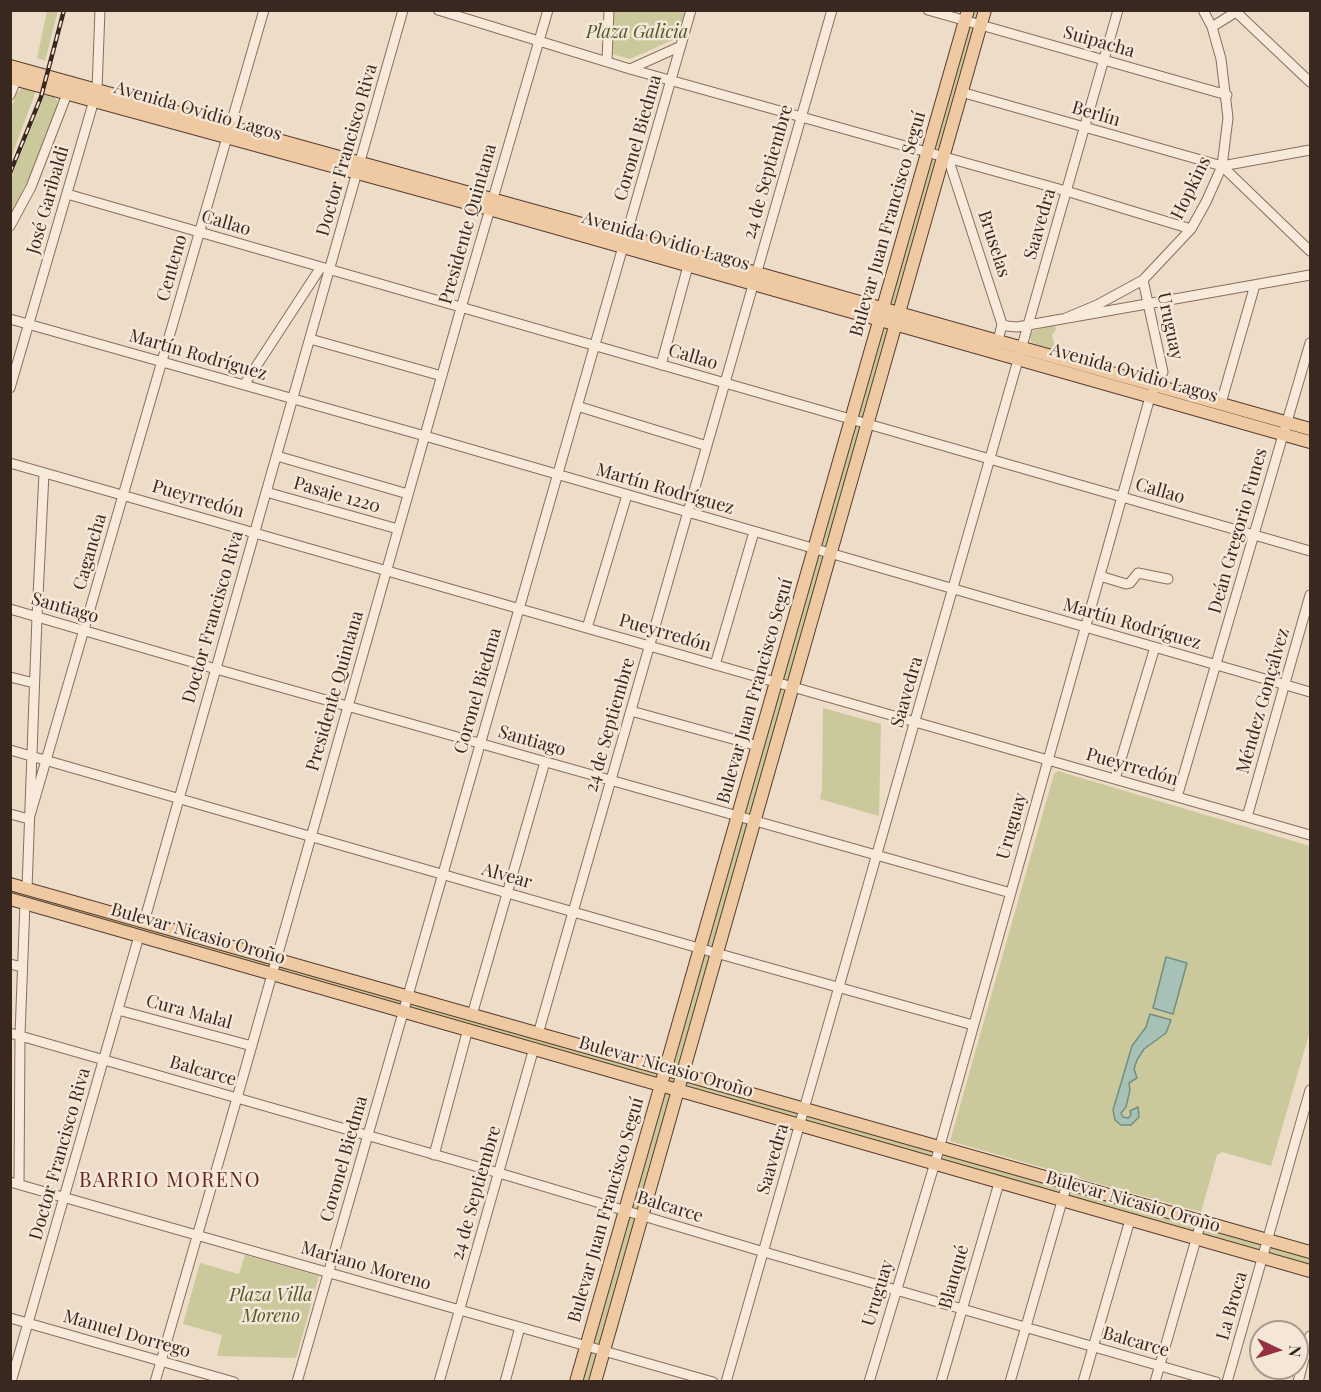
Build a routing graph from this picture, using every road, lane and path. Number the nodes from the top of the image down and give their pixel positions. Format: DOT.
graph roads {
  1 [pos="100,10"];
  2 [pos="264,10"];
  3 [pos="403,10"];
  4 [pos="438,10"];
  5 [pos="548,10"];
  6 [pos="609,10"];
  7 [pos="691,10"];
  8 [pos="832,10"];
  9 [pos="928,10"];
  10 [pos="985,10"];
  11 [pos="1118,10"];
  12 [pos="1203,10"];
  13 [pos="1236,11"];
  14 [pos="967,16"];
  15 [pos="981,25"];
  16 [pos="1212,27"];
  17 [pos="540,41"];
  18 [pos="681,46"];
  19 [pos="1104,60"];
  20 [pos="607,61"];
  21 [pos="10,66"];
  22 [pos="630,69"];
  23 [pos="13,79"];
  24 [pos="673,80"];
  25 [pos="1311,82"];
  26 [pos="961,92"];
  27 [pos="67,94"];
  28 [pos="10,95"];
  29 [pos="95,95"];
  30 [pos="1227,95"];
  31 [pos="801,116"];
  32 [pos="1084,129"];
  33 [pos="228,132"];
  34 [pos="1311,150"];
  35 [pos="928,152"];
  36 [pos="946,157"];
  37 [pos="1222,166"];
  38 [pos="359,169"];
  39 [pos="1066,191"];
  40 [pos="67,194"];
  41 [pos="491,204"];
  42 [pos="10,226"];
  43 [pos="1191,229"];
  44 [pos="200,232"];
  45 [pos="625,242"];
  46 [pos="1311,251"];
  47 [pos="688,267"];
  48 [pos="326,269"];
  49 [pos="1311,275"];
  50 [pos="755,279"];
  51 [pos="1143,280"];
  52 [pos="1255,285"];
  53 [pos="1148,305"];
  54 [pos="461,308"];
  55 [pos="881,314"];
  56 [pos="1066,318"];
  57 [pos="897,319"];
  58 [pos="10,320"];
  59 [pos="1002,324"];
  60 [pos="1028,324"];
  61 [pos="29,325"];
  62 [pos="310,339"];
  63 [pos="998,340"];
  64 [pos="1311,343"];
  65 [pos="594,346"];
  66 [pos="1020,353"];
  67 [pos="162,362"];
  68 [pos="661,365"];
  69 [pos="442,376"];
  70 [pos="725,384"];
  71 [pos="244,385"];
  72 [pos="10,388"];
  73 [pos="1153,391"];
  74 [pos="293,399"];
  75 [pos="1221,403"];
  76 [pos="577,406"];
  77 [pos="851,420"];
  78 [pos="867,424"];
  79 [pos="1285,428"];
  80 [pos="1311,429"];
  81 [pos="424,436"];
  82 [pos="1311,442"];
  83 [pos="707,446"];
  84 [pos="277,456"];
  85 [pos="990,459"];
  86 [pos="10,463"];
  87 [pos="44,472"];
  88 [pos="557,474"];
  89 [pos="266,492"];
  90 [pos="408,494"];
  91 [pos="123,495"];
  92 [pos="627,495"];
  93 [pos="1122,497"];
  94 [pos="688,512"];
  95 [pos="398,529"];
  96 [pos="754,531"];
  97 [pos="255,533"];
  98 [pos="1254,535"];
  99 [pos="814,549"];
  100 [pos="1311,551"];
  101 [pos="830,554"];
  102 [pos="387,571"];
  103 [pos="1100,576"];
  104 [pos="1168,579"];
  105 [pos="953,589"];
  106 [pos="1311,595"];
  107 [pos="10,609"];
  108 [pos="519,609"];
  109 [pos="37,617"];
  110 [pos="1086,627"];
  111 [pos="586,628"];
  112 [pos="84,631"];
  113 [pos="650,646"];
  114 [pos="1155,647"];
  115 [pos="715,665"];
  116 [pos="1216,665"];
  117 [pos="216,669"];
  118 [pos="10,677"];
  119 [pos="776,682"];
  120 [pos="34,683"];
  121 [pos="1285,685"];
  122 [pos="792,687"];
  123 [pos="1311,692"];
  124 [pos="348,706"];
  125 [pos="631,711"];
  126 [pos="915,722"];
  127 [pos="480,744"];
  128 [pos="758,746"];
  129 [pos="10,750"];
  130 [pos="32,756"];
  131 [pos="46,760"];
  132 [pos="1048,760"];
  133 [pos="545,762"];
  134 [pos="1115,779"];
  135 [pos="611,780"];
  136 [pos="1177,797"];
  137 [pos="179,798"];
  138 [pos="10,814"];
  139 [pos="738,816"];
  140 [pos="1247,817"];
  141 [pos="29,819"];
  142 [pos="754,821"];
  143 [pos="1310,832"];
  144 [pos="311,837"];
  145 [pos="877,855"];
  146 [pos="443,874"];
  147 [pos="10,884"];
  148 [pos="27,888"];
  149 [pos="508,893"];
  150 [pos="1011,893"];
  151 [pos="10,899"];
  152 [pos="25,903"];
  153 [pos="573,912"];
  154 [pos="144,922"];
  155 [pos="139,936"];
  156 [pos="701,949"];
  157 [pos="716,953"];
  158 [pos="276,960"];
  159 [pos="10,964"];
  160 [pos="22,967"];
  161 [pos="273,974"];
  162 [pos="840,988"];
  163 [pos="408,997"];
  164 [pos="118,1010"];
  165 [pos="404,1011"];
  166 [pos="472,1015"];
  167 [pos="974,1025"];
  168 [pos="468,1029"];
  169 [pos="15,1034"];
  170 [pos="538,1034"];
  171 [pos="252,1046"];
  172 [pos="534,1048"];
  173 [pos="104,1060"];
  174 [pos="665,1070"];
  175 [pos="681,1075"];
  176 [pos="661,1084"];
  177 [pos="678,1089"];
  178 [pos="1311,1090"];
  179 [pos="237,1098"];
  180 [pos="805,1110"];
  181 [pos="1307,1119"];
  182 [pos="801,1124"];
  183 [pos="369,1136"];
  184 [pos="939,1148"];
  185 [pos="434,1155"];
  186 [pos="934,1165"];
  187 [pos="499,1173"];
  188 [pos="15,1183"];
  189 [pos="999,1183"];
  190 [pos="1067,1184"];
  191 [pos="65,1197"];
  192 [pos="1062,1200"];
  193 [pos="624,1210"];
  194 [pos="642,1216"];
  195 [pos="1130,1220"];
  196 [pos="1201,1222"];
  197 [pos="198,1235"];
  198 [pos="1196,1238"];
  199 [pos="1268,1240"];
  200 [pos="764,1252"];
  201 [pos="1311,1252"];
  202 [pos="1263,1257"];
  203 [pos="1311,1271"];
  204 [pos="328,1272"];
  205 [pos="897,1290"];
  206 [pos="962,1309"];
  207 [pos="460,1310"];
  208 [pos="10,1318"];
  209 [pos="28,1323"];
  210 [pos="520,1327"];
  211 [pos="1026,1327"];
  212 [pos="1311,1336"];
  213 [pos="586,1346"];
  214 [pos="1093,1346"];
  215 [pos="604,1351"];
  216 [pos="161,1361"];
  217 [pos="1160,1365"];
  218 [pos="11,1382"];
  219 [pos="155,1382"];
  220 [pos="234,1382"];
  221 [pos="297,1382"];
  222 [pos="439,1382"];
  223 [pos="505,1382"];
  224 [pos="576,1382"];
  225 [pos="595,1382"];
  226 [pos="713,1382"];
  227 [pos="726,1382"];
  228 [pos="869,1382"];
  229 [pos="942,1382"];
  230 [pos="1010,1382"];
  231 [pos="1083,1382"];
  232 [pos="1155,1382"];
  233 [pos="1216,1382"];
  234 [pos="1227,1382"];
  235 [pos="1298,1382"];
  1 -- 29 [label="street"];
  2 -- 33 [label="street, Centeno"];
  3 -- 38 [label="street, Doctor Francisco Riva"];
  4 -- 17 [label="street"];
  5 -- 17 [label="street, Presidente Quintana"];
  6 -- 20 [label="street"];
  7 -- 18 [label="street, Coronel Biedma"];
  8 -- 31 [label="street, 24 de Septiembre"];
  9 -- 14 [label="street, Suipacha"];
  10 -- 15 [label="main road, Bulevar Juan Francisco Seguí"];
  11 -- 19 [label="street, Saavedra"];
  12 -- 16 [label="street, Hopkins"];
  13 -- 16 [label="street"];
  13 -- 25 [label="street"];
  14 -- 15 [label="street, Suipacha"];
  14 -- 35 [label="main road, Bulevar Juan Francisco Seguí"];
  15 -- 19 [label="street, Suipacha"];
  15 -- 26 [label="main road, Bulevar Juan Francisco Seguí"];
  16 -- 30 [label="street, Hopkins"];
  17 -- 20 [label="street"];
  17 -- 41 [label="street, Presidente Quintana"];
  18 -- 22 [label="street"];
  18 -- 24 [label="street, Coronel Biedma"];
  19 -- 30 [label="street, Suipacha"];
  19 -- 32 [label="street, Saavedra"];
  20 -- 22 [label="street"];
  21 -- 29 [label="main road, Avenida Ovidio Lagos"];
  22 -- 24 [label="street"];
  23 -- 27 [label="main road, Avenida Ovidio Lagos"];
  23 -- 28 [label="street"];
  24 -- 31 [label="street"];
  24 -- 45 [label="street, Coronel Biedma"];
  26 -- 32 [label="street, Berlín"];
  26 -- 36 [label="main road, Bulevar Juan Francisco Seguí"];
  27 -- 29 [label="main road, Avenida Ovidio Lagos"];
  27 -- 42 [label="street"];
  29 -- 33 [label="main road, Avenida Ovidio Lagos"];
  29 -- 40 [label="street, José Garibaldi"];
  30 -- 37 [label="street, Hopkins"];
  31 -- 35 [label="street"];
  31 -- 50 [label="street, 24 de Septiembre"];
  32 -- 37 [label="street, Berlín"];
  32 -- 39 [label="street, Saavedra"];
  33 -- 38 [label="main road, Avenida Ovidio Lagos"];
  33 -- 44 [label="street, Centeno"];
  34 -- 37 [label="street"];
  35 -- 36 [label="street"];
  35 -- 55 [label="main road, Bulevar Juan Francisco Seguí"];
  36 -- 39 [label="street"];
  36 -- 57 [label="main road, Bulevar Juan Francisco Seguí"];
  36 -- 59 [label="street, Bruselas"];
  37 -- 43 [label="street, Hopkins"];
  37 -- 46 [label="street"];
  38 -- 41 [label="main road, Avenida Ovidio Lagos"];
  38 -- 48 [label="street, Doctor Francisco Riva"];
  39 -- 43 [label="street"];
  39 -- 60 [label="street, Saavedra"];
  40 -- 44 [label="street, Callao"];
  40 -- 61 [label="street, José Garibaldi"];
  41 -- 45 [label="main road, Avenida Ovidio Lagos"];
  41 -- 54 [label="street, Presidente Quintana"];
  43 -- 51 [label="street, Hopkins"];
  44 -- 48 [label="street, Callao"];
  44 -- 67 [label="street, Centeno"];
  45 -- 47 [label="main road, Avenida Ovidio Lagos"];
  45 -- 50 [label="main road, Avenida Ovidio Lagos"];
  45 -- 65 [label="street, Coronel Biedma"];
  47 -- 50 [label="main road, Avenida Ovidio Lagos"];
  47 -- 68 [label="street"];
  48 -- 54 [label="street, Callao"];
  48 -- 62 [label="street, Doctor Francisco Riva"];
  48 -- 71 [label="street"];
  49 -- 52 [label="street"];
  50 -- 55 [label="main road, Avenida Ovidio Lagos"];
  50 -- 70 [label="street, 24 de Septiembre"];
  51 -- 53 [label="street, Uruguay"];
  51 -- 56 [label="street, Hopkins"];
  52 -- 53 [label="street"];
  52 -- 75 [label="street"];
  53 -- 56 [label="street"];
  53 -- 73 [label="street, Uruguay"];
  54 -- 65 [label="street, Callao"];
  54 -- 69 [label="street, Presidente Quintana"];
  55 -- 57 [label="main road, Avenida Ovidio Lagos"];
  55 -- 77 [label="main road, Bulevar Juan Francisco Seguí"];
  56 -- 60 [label="street"];
  57 -- 63 [label="main road, Avenida Ovidio Lagos"];
  57 -- 66 [label="main road, Avenida Ovidio Lagos"];
  57 -- 78 [label="main road, Bulevar Juan Francisco Seguí"];
  58 -- 61 [label="street, Martín Rodríguez"];
  59 -- 60 [label="street"];
  59 -- 63 [label="street"];
  60 -- 66 [label="street, Saavedra"];
  61 -- 67 [label="street, Martín Rodríguez"];
  61 -- 72 [label="street, José Garibaldi"];
  62 -- 69 [label="street"];
  62 -- 74 [label="street, Doctor Francisco Riva"];
  63 -- 66 [label="main road, Avenida Ovidio Lagos"];
  64 -- 79 [label="street, Deán Gregorio Funes"];
  65 -- 68 [label="street, Callao"];
  65 -- 76 [label="street, Coronel Biedma"];
  66 -- 73 [label="main road, Avenida Ovidio Lagos"];
  66 -- 85 [label="street, Saavedra"];
  67 -- 71 [label="street, Martín Rodríguez"];
  67 -- 91 [label="street, Cagancha"];
  68 -- 70 [label="street, Callao"];
  69 -- 81 [label="street, Presidente Quintana"];
  70 -- 77 [label="street, Callao"];
  70 -- 83 [label="street, 24 de Septiembre"];
  71 -- 74 [label="street, Martín Rodríguez"];
  73 -- 75 [label="main road, Avenida Ovidio Lagos"];
  73 -- 79 [label="main road, Avenida Ovidio Lagos"];
  73 -- 93 [label="street, Uruguay"];
  74 -- 81 [label="street, Martín Rodríguez"];
  74 -- 84 [label="street, Doctor Francisco Riva"];
  75 -- 79 [label="main road, Avenida Ovidio Lagos"];
  76 -- 83 [label="street"];
  76 -- 88 [label="street, Coronel Biedma"];
  77 -- 78 [label="street, Callao"];
  77 -- 99 [label="main road, Bulevar Juan Francisco Seguí"];
  78 -- 85 [label="street, Callao"];
  78 -- 101 [label="main road, Bulevar Juan Francisco Seguí"];
  79 -- 80 [label="main road, Avenida Ovidio Lagos"];
  79 -- 82 [label="main road, Avenida Ovidio Lagos"];
  79 -- 98 [label="street, Deán Gregorio Funes"];
  81 -- 88 [label="street, Martín Rodríguez"];
  81 -- 90 [label="street, Presidente Quintana"];
  83 -- 94 [label="street, 24 de Septiembre"];
  84 -- 89 [label="street, Doctor Francisco Riva"];
  84 -- 90 [label="street"];
  85 -- 93 [label="street, Callao"];
  85 -- 105 [label="street, Saavedra"];
  86 -- 87 [label="street, Pueyrredón"];
  87 -- 91 [label="street, Pueyrredón"];
  87 -- 109 [label="street"];
  88 -- 92 [label="street, Martín Rodríguez"];
  88 -- 108 [label="street, Coronel Biedma"];
  89 -- 95 [label="street, Pasaje 1220"];
  89 -- 97 [label="street, Doctor Francisco Riva"];
  90 -- 95 [label="street, Presidente Quintana"];
  91 -- 97 [label="street, Pueyrredón"];
  91 -- 112 [label="street, Cagancha"];
  92 -- 94 [label="street, Martín Rodríguez"];
  92 -- 111 [label="street"];
  93 -- 98 [label="street, Callao"];
  93 -- 103 [label="street, Uruguay"];
  94 -- 96 [label="street, Martín Rodríguez"];
  94 -- 113 [label="street, 24 de Septiembre"];
  95 -- 102 [label="street, Presidente Quintana"];
  96 -- 99 [label="street, Martín Rodríguez"];
  96 -- 115 [label="street"];
  97 -- 102 [label="street, Pueyrredón"];
  97 -- 117 [label="street, Doctor Francisco Riva"];
  98 -- 100 [label="street, Callao"];
  98 -- 116 [label="street, Deán Gregorio Funes"];
  99 -- 101 [label="street, Martín Rodríguez"];
  99 -- 119 [label="main road, Bulevar Juan Francisco Seguí"];
  101 -- 105 [label="street, Martín Rodríguez"];
  101 -- 122 [label="main road, Bulevar Juan Francisco Seguí"];
  102 -- 108 [label="street, Pueyrredón"];
  102 -- 124 [label="street, Presidente Quintana"];
  103 -- 104 [label="street"];
  103 -- 110 [label="street, Uruguay"];
  105 -- 110 [label="street, Martín Rodríguez"];
  105 -- 126 [label="street, Saavedra"];
  106 -- 121 [label="street, Méndez Gonçálvez"];
  107 -- 109 [label="street, Santiago"];
  108 -- 111 [label="street, Pueyrredón"];
  108 -- 127 [label="street, Coronel Biedma"];
  109 -- 112 [label="street, Santiago"];
  109 -- 120 [label="street"];
  110 -- 114 [label="street, Martín Rodríguez"];
  110 -- 132 [label="street, Uruguay"];
  111 -- 113 [label="street, Pueyrredón"];
  112 -- 117 [label="street, Santiago"];
  112 -- 131 [label="street, Cagancha"];
  113 -- 115 [label="street, Pueyrredón"];
  113 -- 125 [label="street, 24 de Septiembre"];
  114 -- 116 [label="street, Martín Rodríguez"];
  114 -- 134 [label="street"];
  115 -- 119 [label="street, Pueyrredón"];
  116 -- 121 [label="street, Martín Rodríguez"];
  116 -- 136 [label="street, Deán Gregorio Funes"];
  117 -- 124 [label="street, Santiago"];
  117 -- 137 [label="street, Doctor Francisco Riva"];
  118 -- 120 [label="street"];
  119 -- 122 [label="street, Pueyrredón"];
  119 -- 128 [label="main road, Bulevar Juan Francisco Seguí"];
  120 -- 130 [label="street"];
  121 -- 123 [label="street, Martín Rodríguez"];
  121 -- 140 [label="street, Méndez Gonçálvez"];
  122 -- 126 [label="street, Pueyrredón"];
  122 -- 142 [label="main road, Bulevar Juan Francisco Seguí"];
  124 -- 127 [label="street, Santiago"];
  124 -- 144 [label="street, Presidente Quintana"];
  125 -- 128 [label="street"];
  125 -- 135 [label="street, 24 de Septiembre"];
  126 -- 132 [label="street, Pueyrredón"];
  126 -- 145 [label="street, Saavedra"];
  127 -- 133 [label="street, Santiago"];
  127 -- 146 [label="street, Coronel Biedma"];
  128 -- 139 [label="main road, Bulevar Juan Francisco Seguí"];
  129 -- 130 [label="street, Alvear"];
  130 -- 131 [label="street, Alvear"];
  130 -- 141 [label="street"];
  131 -- 137 [label="street, Alvear"];
  131 -- 141 [label="street, Cagancha"];
  132 -- 134 [label="street, Pueyrredón"];
  132 -- 150 [label="street, Uruguay"];
  133 -- 135 [label="street, Santiago"];
  133 -- 149 [label="street"];
  134 -- 136 [label="street, Pueyrredón"];
  135 -- 139 [label="street, Santiago"];
  135 -- 153 [label="street, 24 de Septiembre"];
  136 -- 140 [label="street, Pueyrredón"];
  137 -- 144 [label="street, Alvear"];
  137 -- 154 [label="street, Doctor Francisco Riva"];
  138 -- 141 [label="street"];
  139 -- 142 [label="street, Santiago"];
  139 -- 156 [label="main road, Bulevar Juan Francisco Seguí"];
  140 -- 143 [label="street, Pueyrredón"];
  141 -- 148 [label="street"];
  142 -- 145 [label="street, Santiago"];
  142 -- 157 [label="main road, Bulevar Juan Francisco Seguí"];
  144 -- 146 [label="street, Alvear"];
  144 -- 158 [label="street, Presidente Quintana"];
  145 -- 150 [label="street, Santiago"];
  145 -- 162 [label="street, Saavedra"];
  146 -- 149 [label="street, Alvear"];
  146 -- 163 [label="street, Coronel Biedma"];
  147 -- 148 [label="main road, Bulevar Nicasio Oroño"];
  148 -- 154 [label="main road, Bulevar Nicasio Oroño"];
  149 -- 153 [label="street, Alvear"];
  149 -- 166 [label="street"];
  150 -- 167 [label="street, Uruguay"];
  151 -- 152 [label="main road, Bulevar Nicasio Oroño"];
  152 -- 155 [label="main road, Bulevar Nicasio Oroño"];
  152 -- 160 [label="street"];
  153 -- 156 [label="street, Alvear"];
  153 -- 170 [label="street, 24 de Septiembre"];
  154 -- 158 [label="main road, Bulevar Nicasio Oroño"];
  155 -- 161 [label="main road, Bulevar Nicasio Oroño"];
  155 -- 164 [label="street, Doctor Francisco Riva"];
  156 -- 157 [label="street, Alvear"];
  156 -- 174 [label="main road, Bulevar Juan Francisco Seguí"];
  157 -- 162 [label="street, Alvear"];
  157 -- 175 [label="main road, Bulevar Juan Francisco Seguí"];
  158 -- 161 [label="street, Presidente Quintana"];
  158 -- 163 [label="main road, Bulevar Nicasio Oroño"];
  159 -- 160 [label="street"];
  160 -- 169 [label="street"];
  161 -- 165 [label="main road, Bulevar Nicasio Oroño"];
  161 -- 171 [label="street, Presidente Quintana"];
  162 -- 167 [label="street, Alvear"];
  162 -- 180 [label="street, Saavedra"];
  163 -- 165 [label="street, Coronel Biedma"];
  163 -- 166 [label="main road, Bulevar Nicasio Oroño"];
  164 -- 171 [label="street, Cura Malal"];
  164 -- 173 [label="street, Doctor Francisco Riva"];
  165 -- 168 [label="main road, Bulevar Nicasio Oroño"];
  165 -- 183 [label="street, Coronel Biedma"];
  166 -- 170 [label="main road, Bulevar Nicasio Oroño"];
  167 -- 184 [label="street, Uruguay"];
  168 -- 172 [label="main road, Bulevar Nicasio Oroño"];
  168 -- 185 [label="street"];
  169 -- 173 [label="street, Balcarce"];
  169 -- 188 [label="street"];
  170 -- 174 [label="main road, Bulevar Nicasio Oroño"];
  171 -- 179 [label="street, Presidente Quintana"];
  172 -- 176 [label="main road, Bulevar Nicasio Oroño"];
  172 -- 187 [label="street, 24 de Septiembre"];
  173 -- 179 [label="street, Balcarce"];
  173 -- 191 [label="street, Doctor Francisco Riva"];
  174 -- 175 [label="main road, Bulevar Nicasio Oroño"];
  174 -- 176 [label="main road, Bulevar Juan Francisco Seguí"];
  175 -- 177 [label="main road, Bulevar Juan Francisco Seguí"];
  175 -- 180 [label="main road, Bulevar Nicasio Oroño"];
  176 -- 177 [label="main road, Bulevar Nicasio Oroño"];
  176 -- 193 [label="main road, Bulevar Juan Francisco Seguí"];
  177 -- 182 [label="main road, Bulevar Nicasio Oroño"];
  177 -- 194 [label="main road, Bulevar Juan Francisco Seguí"];
  178 -- 181 [label="street, La Broca"];
  179 -- 183 [label="street, Balcarce"];
  179 -- 197 [label="street, Presidente Quintana"];
  180 -- 182 [label="street, Saavedra"];
  180 -- 184 [label="main road, Bulevar Nicasio Oroño"];
  181 -- 199 [label="street, La Broca"];
  182 -- 186 [label="main road, Bulevar Nicasio Oroño"];
  182 -- 200 [label="street, Saavedra"];
  183 -- 185 [label="street, Balcarce"];
  183 -- 204 [label="street, Coronel Biedma"];
  184 -- 186 [label="street, Uruguay"];
  184 -- 190 [label="main road, Bulevar Nicasio Oroño"];
  185 -- 187 [label="street, Balcarce"];
  186 -- 189 [label="main road, Bulevar Nicasio Oroño"];
  186 -- 205 [label="street, Uruguay"];
  187 -- 193 [label="street, Balcarce"];
  187 -- 207 [label="street, 24 de Septiembre"];
  188 -- 191 [label="street, Mariano Moreno"];
  189 -- 192 [label="main road, Bulevar Nicasio Oroño"];
  189 -- 206 [label="street, Blanqué"];
  190 -- 192 [label="street"];
  190 -- 196 [label="main road, Bulevar Nicasio Oroño"];
  191 -- 197 [label="street, Mariano Moreno"];
  191 -- 209 [label="street, Doctor Francisco Riva"];
  192 -- 195 [label="main road, Bulevar Nicasio Oroño"];
  192 -- 211 [label="street"];
  193 -- 194 [label="street, Balcarce"];
  193 -- 213 [label="main road, Bulevar Juan Francisco Seguí"];
  194 -- 200 [label="street, Balcarce"];
  194 -- 215 [label="main road, Bulevar Juan Francisco Seguí"];
  195 -- 198 [label="main road, Bulevar Nicasio Oroño"];
  195 -- 214 [label="street"];
  196 -- 198 [label="street"];
  196 -- 199 [label="main road, Bulevar Nicasio Oroño"];
  197 -- 204 [label="street, Mariano Moreno"];
  197 -- 216 [label="street, Presidente Quintana"];
  198 -- 202 [label="main road, Bulevar Nicasio Oroño"];
  198 -- 217 [label="street"];
  199 -- 201 [label="main road, Bulevar Nicasio Oroño"];
  199 -- 202 [label="street, La Broca"];
  200 -- 205 [label="street, Balcarce"];
  200 -- 227 [label="street, Saavedra"];
  202 -- 203 [label="main road, Bulevar Nicasio Oroño"];
  202 -- 234 [label="street, La Broca"];
  204 -- 207 [label="street, Mariano Moreno"];
  204 -- 221 [label="street, Coronel Biedma"];
  205 -- 206 [label="street, Balcarce"];
  205 -- 228 [label="street, Uruguay"];
  206 -- 211 [label="street, Balcarce"];
  206 -- 229 [label="street, Blanqué"];
  207 -- 210 [label="street, Mariano Moreno"];
  207 -- 222 [label="street, 24 de Septiembre"];
  208 -- 209 [label="street, Manuel Dorrego"];
  209 -- 216 [label="street, Manuel Dorrego"];
  209 -- 218 [label="street, Doctor Francisco Riva"];
  210 -- 213 [label="street, Mariano Moreno"];
  210 -- 223 [label="street"];
  211 -- 214 [label="street, Balcarce"];
  211 -- 230 [label="street"];
  212 -- 235 [label="street"];
  213 -- 215 [label="street, Mariano Moreno"];
  213 -- 224 [label="main road, Bulevar Juan Francisco Seguí"];
  214 -- 217 [label="street, Balcarce"];
  214 -- 231 [label="street"];
  215 -- 225 [label="main road, Bulevar Juan Francisco Seguí"];
  215 -- 226 [label="street, Mariano Moreno"];
  216 -- 219 [label="street, Presidente Quintana"];
  216 -- 220 [label="street, Manuel Dorrego"];
  217 -- 232 [label="street"];
  217 -- 233 [label="street, Balcarce"];
}
